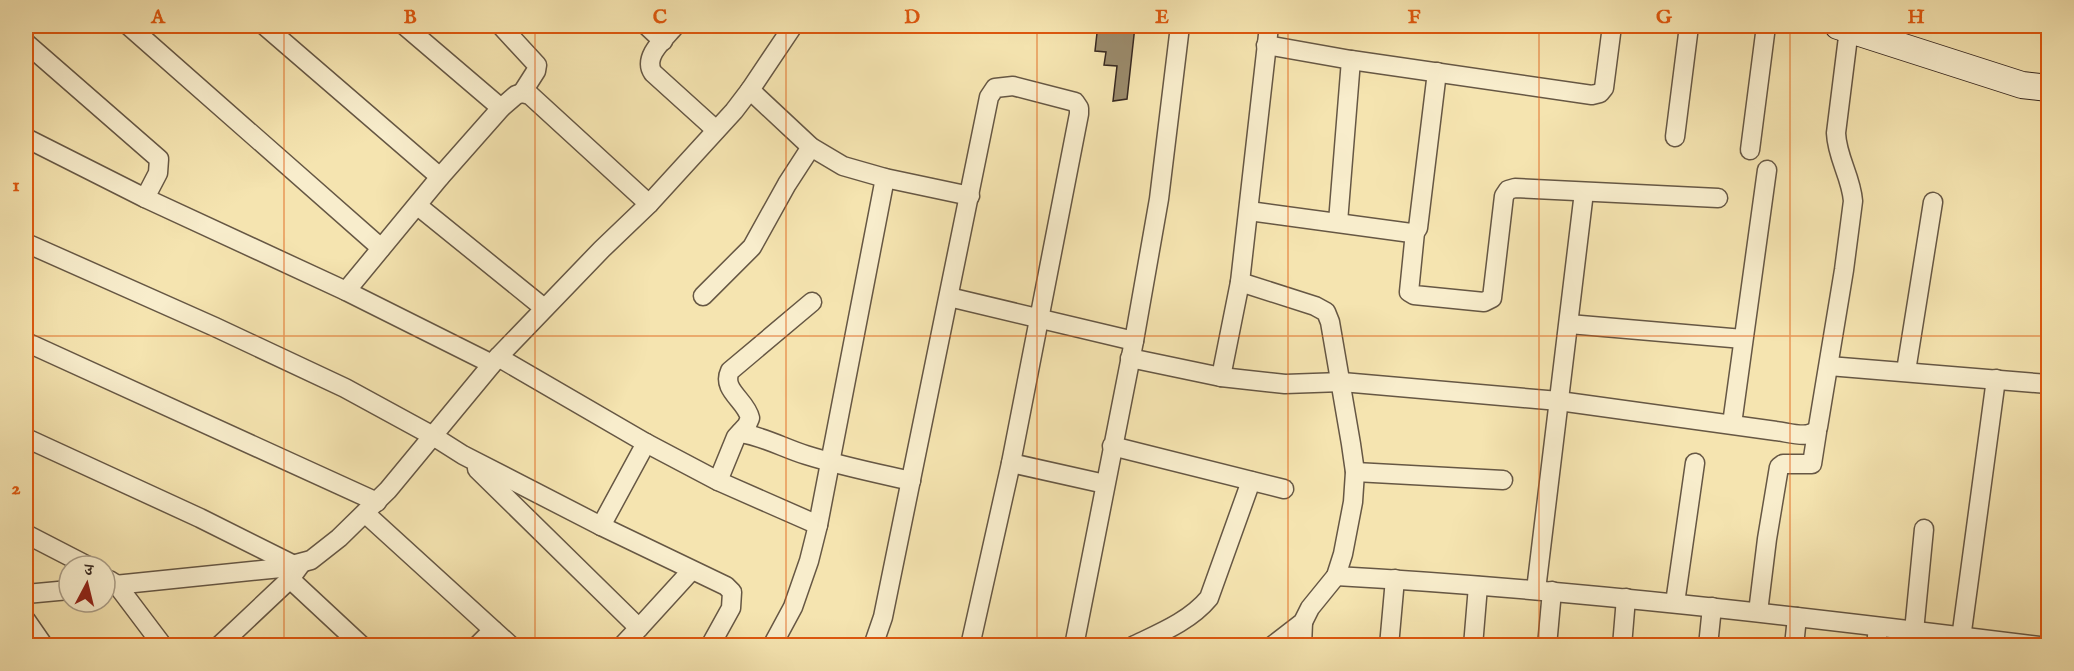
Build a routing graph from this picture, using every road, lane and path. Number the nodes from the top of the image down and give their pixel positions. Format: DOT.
graph roads {
  1 [pos="129,26"];
  2 [pos="264,26"];
  3 [pos="405,26"];
  4 [pos="501,26"];
  5 [pos="647,26"];
  6 [pos="675,26"];
  7 [pos="793,26"];
  8 [pos="1180,26"];
  9 [pos="1269,26"];
  10 [pos="1612,26"];
  11 [pos="1689,26"];
  12 [pos="1766,26"];
  13 [pos="1843,27"];
  14 [pos="663,40"];
  15 [pos="26,42"];
  16 [pos="1266,45"];
  17 [pos="1351,60"];
  18 [pos="1437,72"];
  19 [pos="2049,88"];
  20 [pos="750,90"];
  21 [pos="522,93"];
  22 [pos="501,108"];
  23 [pos="716,130"];
  24 [pos="1675,137"];
  25 [pos="26,138"];
  26 [pos="811,147"];
  27 [pos="1750,150"];
  28 [pos="1767,170"];
  29 [pos="440,177"];
  30 [pos="885,178"];
  31 [pos="1584,192"];
  32 [pos="970,196"];
  33 [pos="145,198"];
  34 [pos="1718,198"];
  35 [pos="1933,202"];
  36 [pos="649,204"];
  37 [pos="418,206"];
  38 [pos="1249,211"];
  39 [pos="1338,222"];
  40 [pos="1415,232"];
  41 [pos="26,244"];
  42 [pos="381,248"];
  43 [pos="1240,282"];
  44 [pos="346,291"];
  45 [pos="703,296"];
  46 [pos="949,297"];
  47 [pos="812,302"];
  48 [pos="544,308"];
  49 [pos="1038,319"];
  50 [pos="1569,324"];
  51 [pos="1743,339"];
  52 [pos="26,342"];
  53 [pos="1132,350"];
  54 [pos="495,361"];
  55 [pos="1829,366"];
  56 [pos="1906,371"];
  57 [pos="1221,377"];
  58 [pos="1996,379"];
  59 [pos="1342,382"];
  60 [pos="2049,384"];
  61 [pos="1559,401"];
  62 [pos="1732,424"];
  63 [pos="1817,432"];
  64 [pos="740,433"];
  65 [pos="433,436"];
  66 [pos="26,438"];
  67 [pos="646,443"];
  68 [pos="1113,446"];
  69 [pos="463,455"];
  70 [pos="830,463"];
  71 [pos="1011,463"];
  72 [pos="1695,463"];
  73 [pos="1355,472"];
  74 [pos="1503,480"];
  75 [pos="718,481"];
  76 [pos="911,481"];
  77 [pos="1251,481"];
  78 [pos="1105,484"];
  79 [pos="1284,489"];
  80 [pos="371,508"];
  81 [pos="818,525"];
  82 [pos="601,526"];
  83 [pos="1924,529"];
  84 [pos="26,534"];
  85 [pos="65,554"];
  86 [pos="295,569"];
  87 [pos="691,571"];
  88 [pos="1336,576"];
  89 [pos="1395,579"];
  90 [pos="117,582"];
  91 [pos="1478,586"];
  92 [pos="1544,590"];
  93 [pos="57,591"];
  94 [pos="117,592"];
  95 [pos="26,594"];
  96 [pos="1626,598"];
  97 [pos="1676,603"];
  98 [pos="1712,607"];
  99 [pos="1758,612"];
  100 [pos="1797,617"];
  101 [pos="26,620"];
  102 [pos="1303,622"];
  103 [pos="1878,627"];
  104 [pos="639,628"];
  105 [pos="493,630"];
  106 [pos="1914,631"];
  107 [pos="2049,635"];
  108 [pos="1961,641"];
  109 [pos="44,645"];
  110 [pos="163,645"];
  111 [pos="219,645"];
  112 [pos="362,645"];
  113 [pos="477,645"];
  114 [pos="511,645"];
  115 [pos="622,645"];
  116 [pos="710,645"];
  117 [pos="772,645"];
  118 [pos="873,645"];
  119 [pos="970,645"];
  120 [pos="1074,645"];
  121 [pos="1133,645"];
  122 [pos="1272,645"];
  123 [pos="1302,645"];
  124 [pos="1389,645"];
  125 [pos="1473,645"];
  126 [pos="1547,645"];
  127 [pos="1622,645"];
  128 [pos="1708,645"];
  129 [pos="1794,645"];
  130 [pos="1876,645"];
  131 [pos="2038,645"];
  132 [pos="2047,645"];
  1 -- 42 [label="street"];
  2 -- 29 [label="street"];
  3 -- 22 [label="street"];
  4 -- 21 [label="street"];
  5 -- 14 [label="street"];
  6 -- 14 [label="street"];
  7 -- 20 [label="street"];
  8 -- 53 [label="street"];
  9 -- 16 [label="street"];
  10 -- 18 [label="street"];
  11 -- 24 [label="street"];
  12 -- 27 [label="street"];
  13 -- 19 [label="street"];
  13 -- 55 [label="street"];
  14 -- 23 [label="street"];
  15 -- 33 [label="street"];
  16 -- 17 [label="street"];
  16 -- 38 [label="street"];
  17 -- 18 [label="street"];
  17 -- 39 [label="street"];
  18 -- 40 [label="street"];
  20 -- 23 [label="street"];
  20 -- 26 [label="street"];
  21 -- 22 [label="street"];
  21 -- 36 [label="street"];
  22 -- 29 [label="street"];
  23 -- 36 [label="street"];
  25 -- 33 [label="street"];
  26 -- 30 [label="street"];
  26 -- 45 [label="street"];
  28 -- 51 [label="street"];
  29 -- 37 [label="street"];
  30 -- 32 [label="street"];
  30 -- 70 [label="street"];
  31 -- 34 [label="street"];
  31 -- 40 [label="street"];
  31 -- 50 [label="street"];
  32 -- 46 [label="street"];
  32 -- 49 [label="street"];
  33 -- 44 [label="street"];
  35 -- 56 [label="street"];
  36 -- 48 [label="street"];
  37 -- 42 [label="street"];
  37 -- 48 [label="street"];
  38 -- 39 [label="street"];
  38 -- 43 [label="street"];
  39 -- 40 [label="street"];
  41 -- 65 [label="street"];
  42 -- 44 [label="street"];
  43 -- 57 [label="street"];
  43 -- 59 [label="street"];
  44 -- 54 [label="street"];
  46 -- 49 [label="street"];
  46 -- 76 [label="street"];
  47 -- 64 [label="street"];
  48 -- 54 [label="street"];
  49 -- 53 [label="street"];
  49 -- 71 [label="street"];
  50 -- 51 [label="street"];
  50 -- 61 [label="street"];
  51 -- 62 [label="street"];
  52 -- 80 [label="street"];
  53 -- 57 [label="street"];
  53 -- 68 [label="street"];
  54 -- 65 [label="street"];
  54 -- 67 [label="street"];
  55 -- 56 [label="street"];
  55 -- 63 [label="street"];
  56 -- 58 [label="street"];
  57 -- 59 [label="street"];
  58 -- 60 [label="street"];
  58 -- 108 [label="street"];
  59 -- 61 [label="street"];
  59 -- 73 [label="street"];
  61 -- 62 [label="street"];
  61 -- 92 [label="street"];
  62 -- 63 [label="street"];
  63 -- 99 [label="street"];
  64 -- 70 [label="street"];
  64 -- 75 [label="street"];
  65 -- 69 [label="street"];
  65 -- 80 [label="street"];
  66 -- 86 [label="street"];
  67 -- 75 [label="street"];
  67 -- 82 [label="street"];
  68 -- 77 [label="street"];
  68 -- 78 [label="street"];
  69 -- 82 [label="street"];
  69 -- 104 [label="street"];
  70 -- 76 [label="street"];
  70 -- 81 [label="street"];
  71 -- 78 [label="street"];
  71 -- 119 [label="street"];
  72 -- 97 [label="street"];
  73 -- 74 [label="street"];
  73 -- 88 [label="street"];
  75 -- 81 [label="street"];
  76 -- 118 [label="street"];
  77 -- 79 [label="street"];
  77 -- 121 [label="street"];
  78 -- 120 [label="street"];
  80 -- 86 [label="street"];
  80 -- 105 [label="street"];
  81 -- 117 [label="street"];
  82 -- 87 [label="street"];
  83 -- 106 [label="street"];
  84 -- 85 [label="street"];
  86 -- 90 [label="street"];
  86 -- 111 [label="street"];
  86 -- 112 [label="street"];
  87 -- 104 [label="street"];
  87 -- 116 [label="street"];
  88 -- 89 [label="street"];
  88 -- 102 [label="street"];
  89 -- 91 [label="street"];
  89 -- 124 [label="street"];
  91 -- 92 [label="street"];
  91 -- 125 [label="street"];
  92 -- 96 [label="street"];
  92 -- 126 [label="street"];
  93 -- 95 [label="street"];
  94 -- 110 [label="street"];
  96 -- 97 [label="street"];
  96 -- 127 [label="street"];
  97 -- 98 [label="street"];
  98 -- 99 [label="street"];
  98 -- 128 [label="street"];
  99 -- 100 [label="street"];
  100 -- 103 [label="street"];
  100 -- 129 [label="street"];
  101 -- 109 [label="street"];
  102 -- 122 [label="street"];
  102 -- 123 [label="street"];
  103 -- 106 [label="street"];
  103 -- 130 [label="street"];
  104 -- 115 [label="street"];
  105 -- 113 [label="street"];
  105 -- 114 [label="street"];
  106 -- 108 [label="street"];
  107 -- 132 [label="street"];
  108 -- 131 [label="street"];
}
